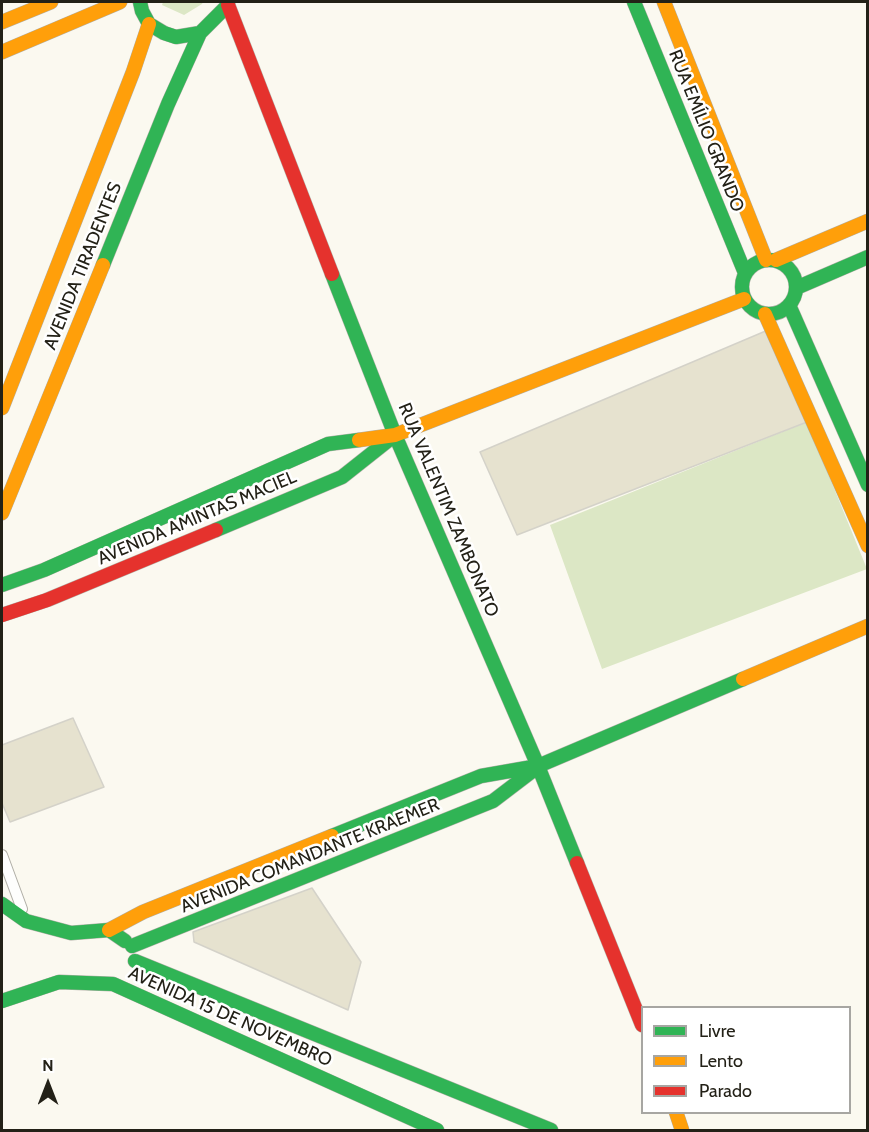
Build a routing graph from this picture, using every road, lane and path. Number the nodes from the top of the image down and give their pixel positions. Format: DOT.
graph roads {
  1 [pos="51,2"];
  2 [pos="120,2"];
  3 [pos="140,2"];
  4 [pos="634,2"];
  5 [pos="664,2"];
  6 [pos="228,3"];
  7 [pos="2,22"];
  8 [pos="149,24"];
  9 [pos="200,33"];
  10 [pos="2,52"];
  11 [pos="867,221"];
  12 [pos="867,257"];
  13 [pos="771,260"];
  14 [pos="744,273"];
  15 [pos="796,288"];
  16 [pos="744,299"];
  17 [pos="789,305"];
  18 [pos="765,314"];
  19 [pos="2,408"];
  20 [pos="395,435"];
  21 [pos="867,485"];
  22 [pos="2,513"];
  23 [pos="862,519"];
  24 [pos="867,546"];
  25 [pos="2,585"];
  26 [pos="2,615"];
  27 [pos="867,626"];
  28 [pos="538,766"];
  29 [pos="2,855"];
  30 [pos="2,904"];
  31 [pos="26,921"];
  32 [pos="109,930"];
  33 [pos="132,946"];
  34 [pos="135,961"];
  35 [pos="113,984"];
  36 [pos="2,1001"];
  37 [pos="641,1023"];
  38 [pos="676,1114"];
  39 [pos="518,1116"];
  40 [pos="437,1131"];
  41 [pos="526,1131"];
  42 [pos="550,1131"];
  43 [pos="682,1131"];
  1 -- 7 [label="street"];
  2 -- 10 [label="street"];
  3 -- 8 [label="street"];
  4 -- 14 [label="street, RUA EMÍLIO GRANDO"];
  5 -- 13 [label="street, RUA EMÍLIO GRANDO"];
  6 -- 9 [label="street, AVENIDA TIRADENTES"];
  6 -- 20 [label="street, RUA VALENTIM ZAMBONATO"];
  8 -- 9 [label="street"];
  8 -- 19 [label="street, AVENIDA TIRADENTES"];
  9 -- 22 [label="street, AVENIDA TIRADENTES"];
  11 -- 13 [label="street"];
  12 -- 15 [label="street"];
  13 -- 14 [label="street"];
  13 -- 15 [label="street"];
  14 -- 16 [label="street"];
  15 -- 17 [label="street"];
  16 -- 18 [label="street"];
  16 -- 20 [label="street, AVENIDA AMINTAS MACIEL"];
  17 -- 18 [label="street"];
  17 -- 21 [label="street"];
  18 -- 23 [label="street"];
  20 -- 25 [label="street, AVENIDA AMINTAS MACIEL"];
  20 -- 26 [label="street, AVENIDA AMINTAS MACIEL"];
  20 -- 28 [label="street, RUA VALENTIM ZAMBONATO"];
  23 -- 24 [label="street"];
  27 -- 28 [label="street, AVENIDA COMANDANTE KRAEMER"];
  28 -- 32 [label="street, AVENIDA COMANDANTE KRAEMER"];
  28 -- 33 [label="street, AVENIDA COMANDANTE KRAEMER"];
  28 -- 37 [label="street, RUA VALENTIM ZAMBONATO"];
  29 -- 31 [label="lane"];
  30 -- 31 [label="street"];
  31 -- 32 [label="street"];
  32 -- 33 [label="street, AVENIDA 15 DE NOVEMBRO"];
  33 -- 34 [label="street"];
  34 -- 35 [label="street"];
  34 -- 39 [label="street, AVENIDA 15 DE NOVEMBRO"];
  35 -- 36 [label="street, AVENIDA 15 DE NOVEMBRO"];
  35 -- 40 [label="street, AVENIDA 15 DE NOVEMBRO"];
  38 -- 43 [label="street"];
  39 -- 41 [label="street"];
  39 -- 42 [label="street, AVENIDA 15 DE NOVEMBRO"];
}
